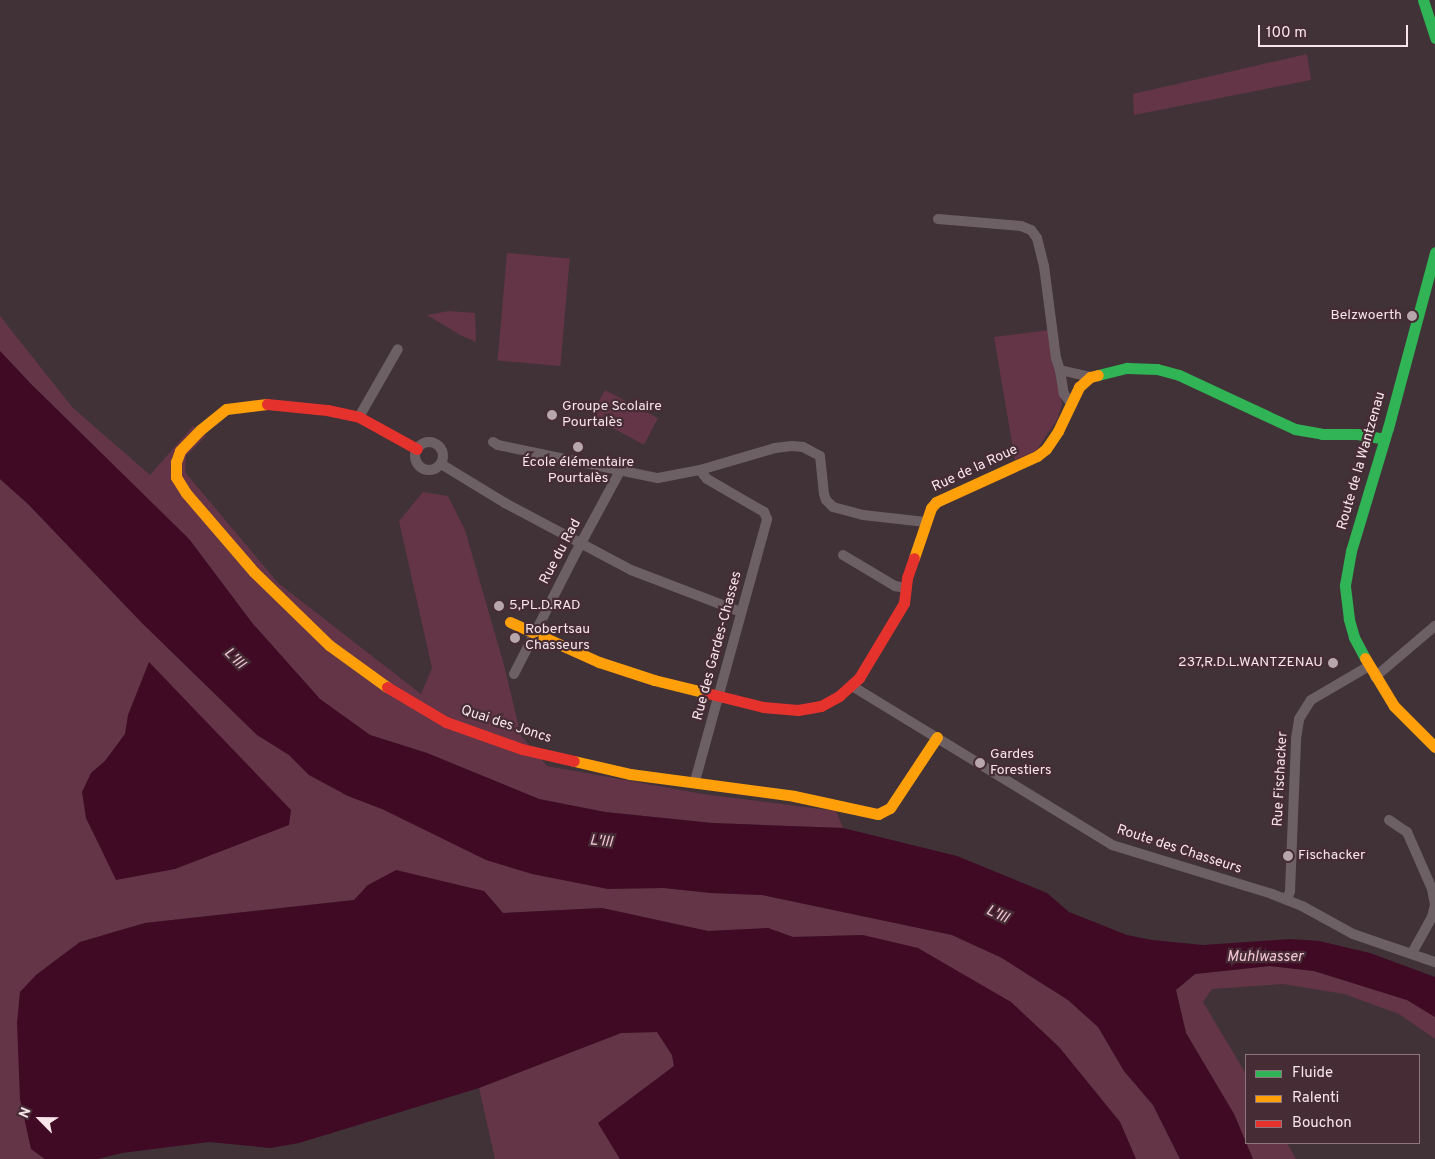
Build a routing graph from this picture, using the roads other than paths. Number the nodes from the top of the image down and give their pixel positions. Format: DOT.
graph roads {
  1 [pos="1423,0"];
  2 [pos="1435,38"];
  3 [pos="938,219"];
  4 [pos="1435,252"];
  5 [pos="398,349"];
  6 [pos="1060,370"];
  7 [pos="1090,377"];
  8 [pos="1070,402"];
  9 [pos="359,417"];
  10 [pos="1385,440"];
  11 [pos="493,442"];
  12 [pos="417,449"];
  13 [pos="441,464"];
  14 [pos="700,470"];
  15 [pos="620,471"];
  16 [pos="926,522"];
  17 [pos="580,543"];
  18 [pos="843,555"];
  19 [pos="905,588"];
  20 [pos="741,612"];
  21 [pos="510,622"];
  22 [pos="1435,626"];
  23 [pos="533,634"];
  24 [pos="1369,666"];
  25 [pos="514,674"];
  26 [pos="1375,677"];
  27 [pos="852,686"];
  28 [pos="719,696"];
  29 [pos="937,738"];
  30 [pos="1435,747"];
  31 [pos="695,781"];
  32 [pos="1389,820"];
  33 [pos="1287,899"];
  34 [pos="1412,953"];
  35 [pos="1435,962"];
  1 -- 2 [label="street"];
  3 -- 6 [label="street"];
  4 -- 10 [label="street, Route de la Wantzenau"];
  5 -- 9 [label="street"];
  6 -- 7 [label="street"];
  6 -- 8 [label="street"];
  7 -- 8 [label="street, Rue de la Roue"];
  7 -- 10 [label="street"];
  8 -- 16 [label="street, Rue de la Roue"];
  9 -- 12 [label="street"];
  9 -- 31 [label="street, Quai des Joncs"];
  10 -- 24 [label="street, Route de la Wantzenau"];
  11 -- 15 [label="street"];
  12 -- 13 [label="street"];
  12 -- 13 [label="street"];
  13 -- 17 [label="street"];
  14 -- 15 [label="street"];
  14 -- 16 [label="street"];
  14 -- 20 [label="street, Rue des Gardes-Chasses"];
  15 -- 17 [label="street, Rue du Rad"];
  16 -- 19 [label="street, Rue de la Roue"];
  17 -- 20 [label="street"];
  17 -- 23 [label="street, Rue du Rad"];
  18 -- 19 [label="street"];
  19 -- 27 [label="street, Rue de la Roue"];
  20 -- 28 [label="street, Rue des Gardes-Chasses"];
  21 -- 23 [label="street"];
  22 -- 26 [label="street"];
  23 -- 25 [label="street, Rue du Rad"];
  23 -- 28 [label="street"];
  24 -- 26 [label="street, Route de la Wantzenau"];
  24 -- 33 [label="street, Rue Fischacker"];
  26 -- 30 [label="street, Route de la Wantzenau"];
  27 -- 28 [label="street"];
  27 -- 29 [label="street, Route des Chasseurs"];
  28 -- 31 [label="street, Rue des Gardes-Chasses"];
  29 -- 31 [label="street, Quai des Joncs"];
  29 -- 33 [label="street, Route des Chasseurs"];
  32 -- 34 [label="street"];
  33 -- 34 [label="street, Route des Chasseurs"];
  34 -- 35 [label="street, Route des Chasseurs"];
}
